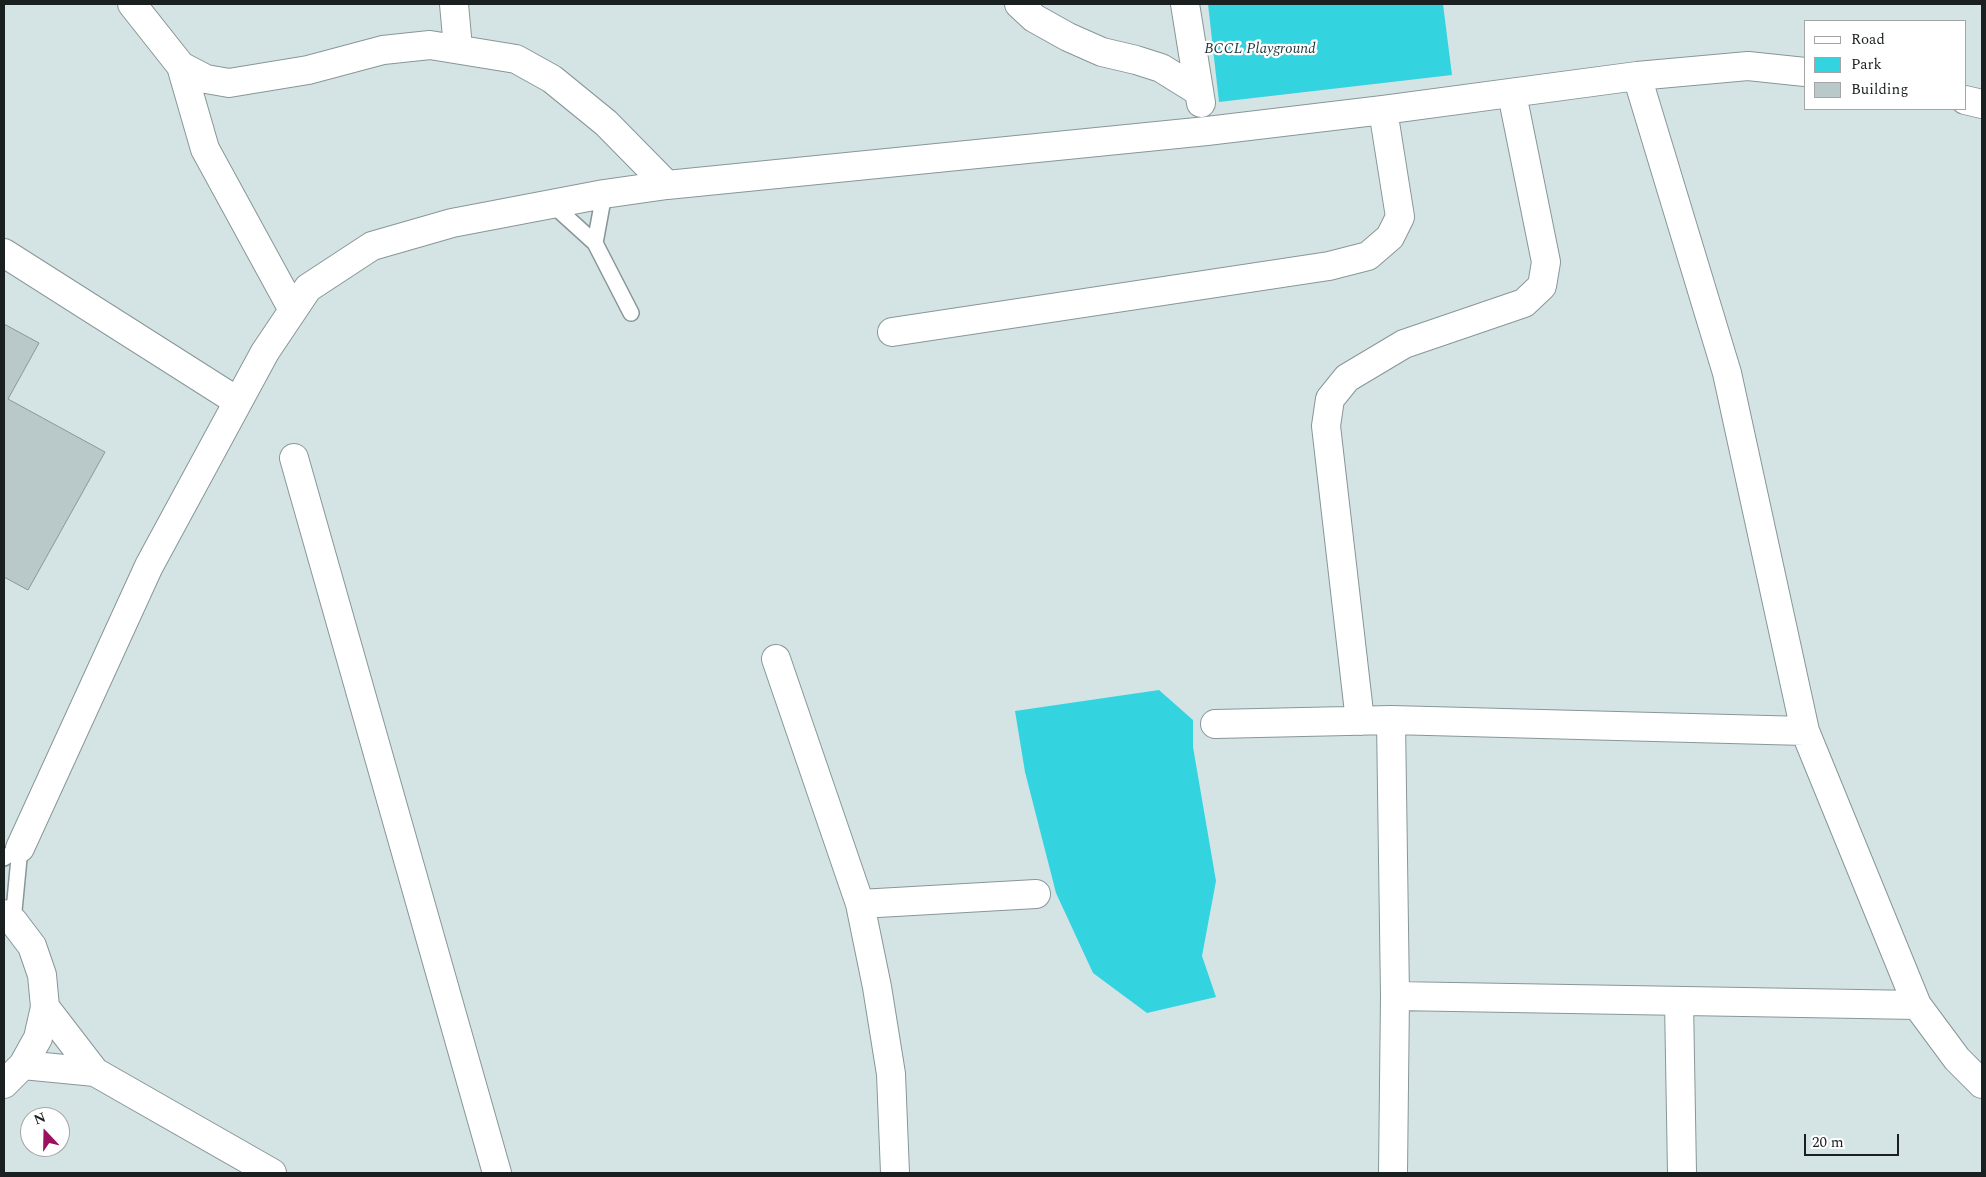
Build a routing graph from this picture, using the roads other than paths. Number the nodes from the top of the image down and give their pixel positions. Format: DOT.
graph roads {
  1 [pos="132,4"];
  2 [pos="454,4"];
  3 [pos="1019,4"];
  4 [pos="1185,4"];
  5 [pos="458,48"];
  6 [pos="181,66"];
  7 [pos="1804,72"];
  8 [pos="1637,76"];
  9 [pos="1198,92"];
  10 [pos="1512,94"];
  11 [pos="1966,100"];
  12 [pos="1982,104"];
  13 [pos="1383,110"];
  14 [pos="1207,131"];
  15 [pos="667,185"];
  16 [pos="604,194"];
  17 [pos="552,204"];
  18 [pos="594,243"];
  19 [pos="4,253"];
  20 [pos="293,310"];
  21 [pos="631,313"];
  22 [pos="892,332"];
  23 [pos="238,401"];
  24 [pos="294,458"];
  25 [pos="776,659"];
  26 [pos="1391,720"];
  27 [pos="1360,721"];
  28 [pos="1215,724"];
  29 [pos="1805,731"];
  30 [pos="12,853"];
  31 [pos="1036,894"];
  32 [pos="860,904"];
  33 [pos="8,917"];
  34 [pos="1395,996"];
  35 [pos="1679,1001"];
  36 [pos="1917,1005"];
  37 [pos="45,1007"];
  38 [pos="1970,1059"];
  39 [pos="95,1072"];
  40 [pos="13,1074"];
  41 [pos="1982,1084"];
  42 [pos="272,1173"];
  43 [pos="497,1173"];
  44 [pos="895,1173"];
  45 [pos="1393,1173"];
  46 [pos="1682,1173"];
  1 -- 6 [label="street"];
  2 -- 5 [label="street"];
  3 -- 9 [label="street"];
  4 -- 9 [label="street"];
  5 -- 6 [label="street"];
  5 -- 15 [label="street"];
  6 -- 20 [label="street"];
  7 -- 8 [label="street"];
  8 -- 10 [label="street"];
  8 -- 29 [label="street"];
  9 -- 14 [label="street"];
  10 -- 13 [label="street"];
  10 -- 27 [label="street"];
  11 -- 12 [label="street"];
  13 -- 14 [label="street"];
  13 -- 22 [label="street"];
  14 -- 15 [label="street"];
  15 -- 16 [label="street"];
  16 -- 17 [label="street"];
  16 -- 18 [label="lane"];
  17 -- 18 [label="lane"];
  17 -- 20 [label="street"];
  18 -- 21 [label="lane"];
  19 -- 23 [label="street"];
  20 -- 23 [label="street"];
  23 -- 30 [label="street"];
  24 -- 43 [label="street"];
  25 -- 32 [label="street"];
  26 -- 27 [label="street"];
  26 -- 29 [label="street"];
  26 -- 34 [label="street"];
  27 -- 28 [label="street"];
  29 -- 36 [label="street"];
  30 -- 33 [label="lane"];
  31 -- 32 [label="street"];
  32 -- 44 [label="street"];
  33 -- 37 [label="street"];
  34 -- 35 [label="street"];
  34 -- 45 [label="street"];
  35 -- 36 [label="street"];
  35 -- 46 [label="street"];
  36 -- 38 [label="street"];
  37 -- 39 [label="street"];
  37 -- 40 [label="street"];
  38 -- 41 [label="street"];
  39 -- 40 [label="street"];
  39 -- 42 [label="street"];
}
